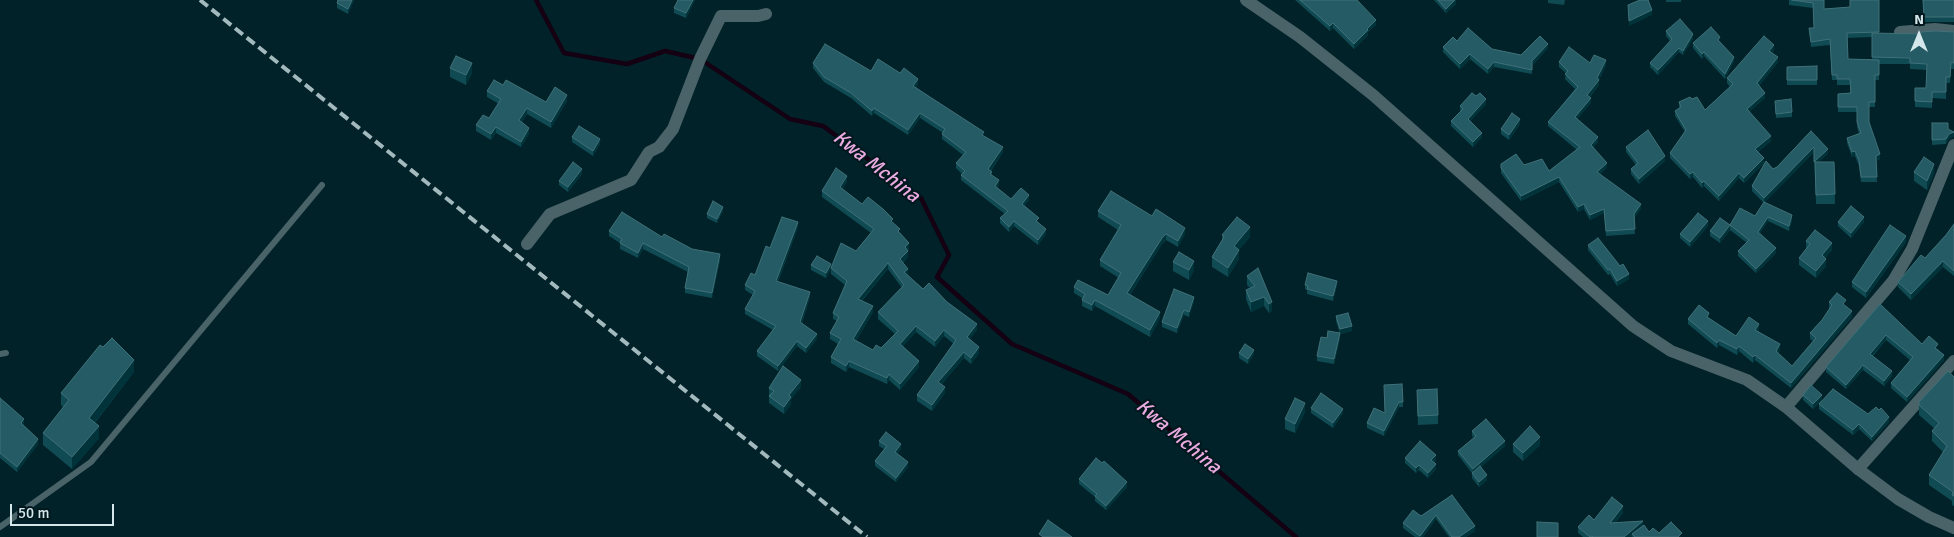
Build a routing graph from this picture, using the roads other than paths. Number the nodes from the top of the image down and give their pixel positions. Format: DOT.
graph roads {
  1 [pos="1246,0"];
  2 [pos="766,14"];
  3 [pos="1954,31"];
  4 [pos="1900,32"];
  5 [pos="1954,145"];
  6 [pos="322,185"];
  7 [pos="527,244"];
  8 [pos="1954,361"];
  9 [pos="1786,407"];
  10 [pos="1858,469"];
  11 [pos="0,527"];
  12 [pos="1954,528"];
  1 -- 9 [label="street"];
  2 -- 7 [label="street"];
  3 -- 4 [label="street"];
  5 -- 9 [label="street"];
  6 -- 11 [label="lane"];
  8 -- 10 [label="street"];
  9 -- 10 [label="street"];
  10 -- 12 [label="street"];
}
